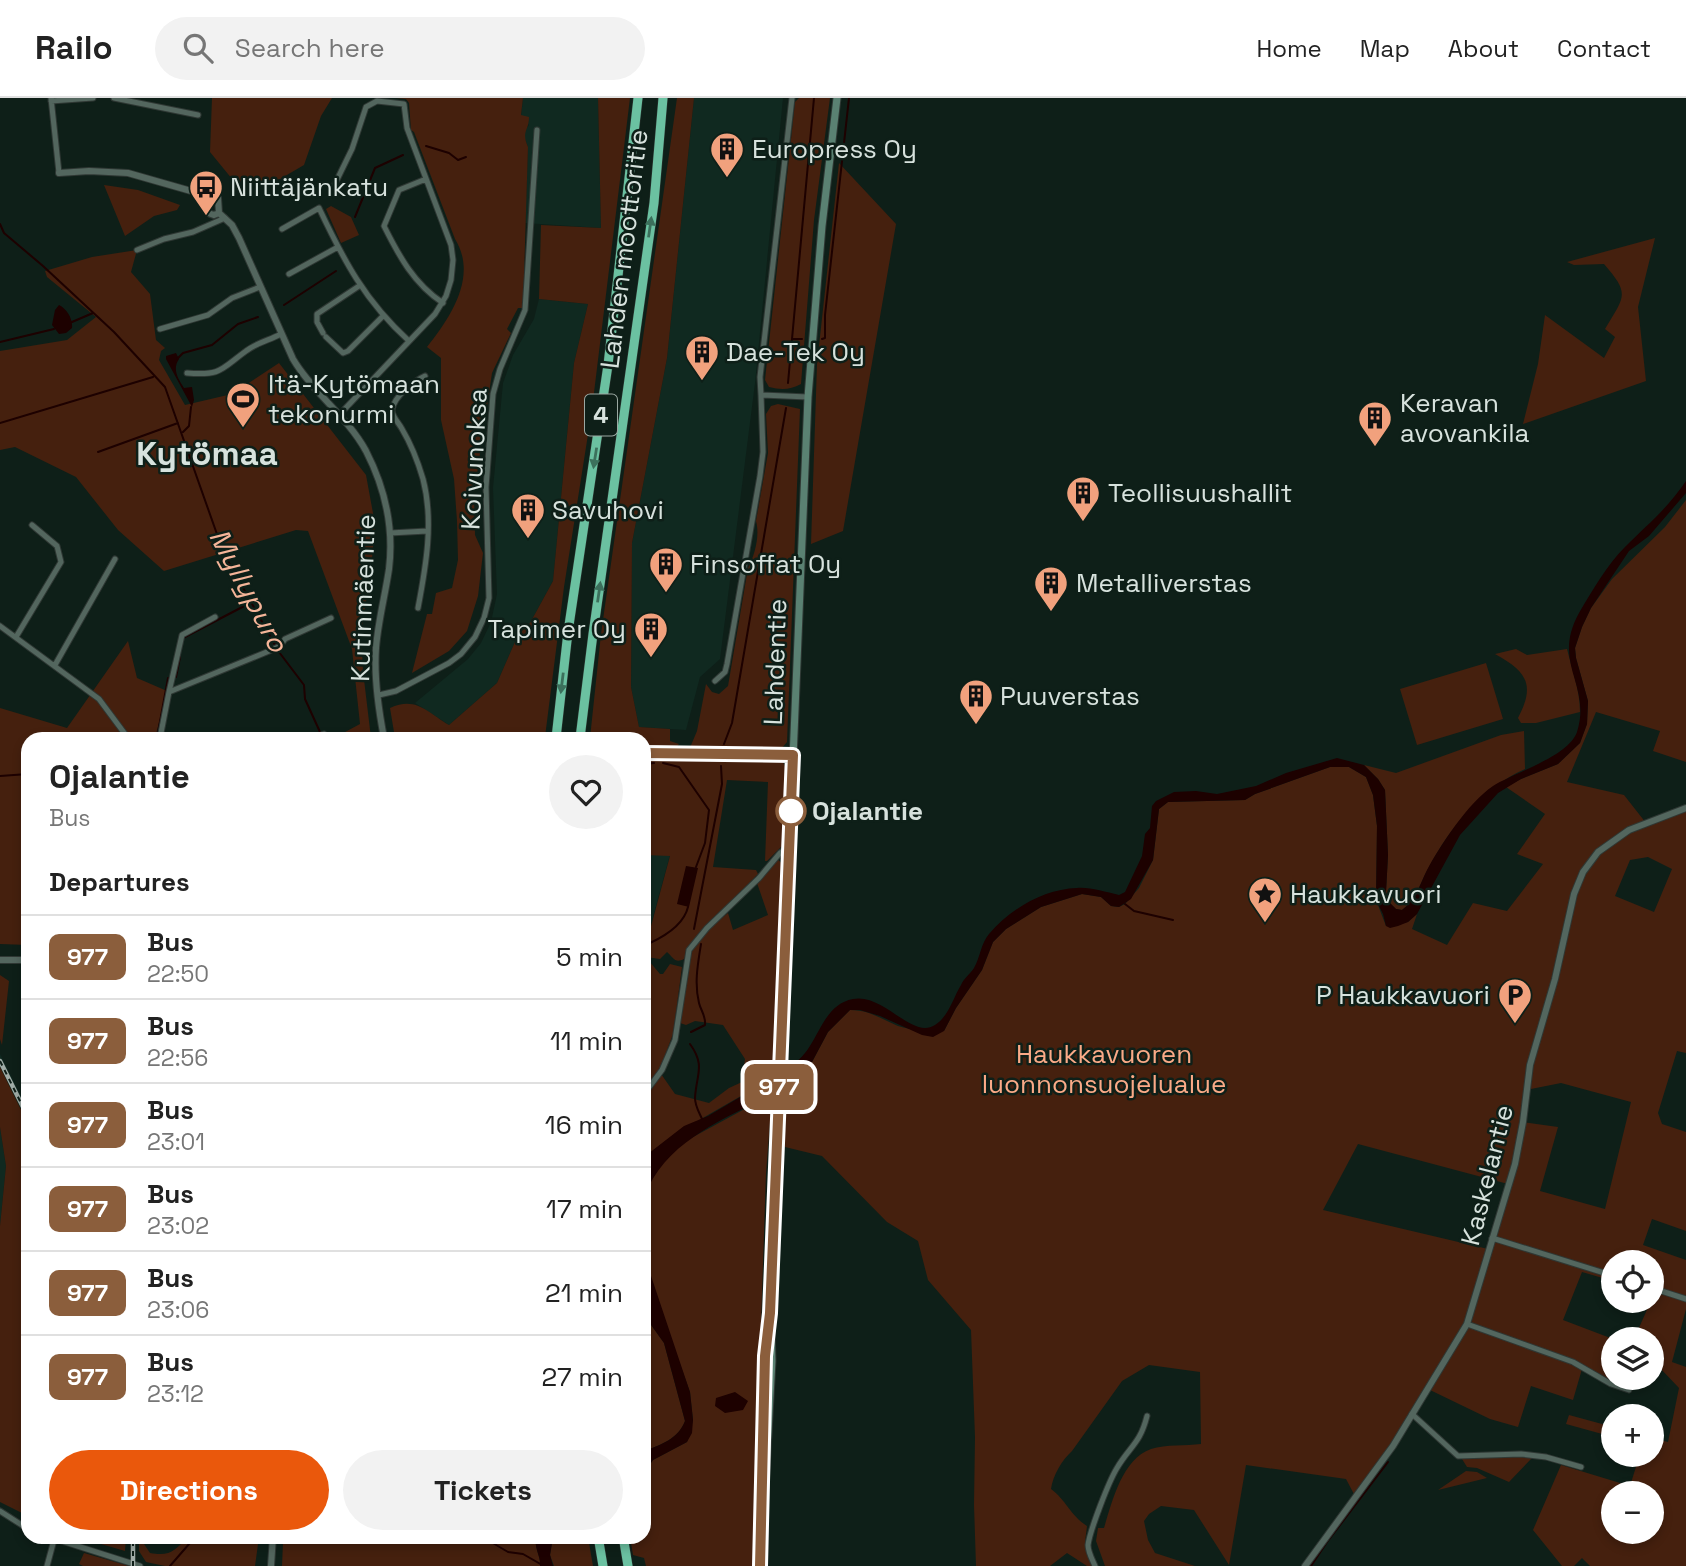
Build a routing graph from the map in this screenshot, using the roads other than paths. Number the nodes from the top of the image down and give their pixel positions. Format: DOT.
graph roads {
  1 [pos="93,98"];
  2 [pos="114,98"];
  3 [pos="638,98"];
  4 [pos="663,98"];
  5 [pos="792,98"];
  6 [pos="837,98"];
  7 [pos="51,99"];
  8 [pos="198,115"];
  9 [pos="537,130"];
  10 [pos="59,173"];
  11 [pos="426,179"];
  12 [pos="331,192"];
  13 [pos="205,195"];
  14 [pos="222,215"];
  15 [pos="282,229"];
  16 [pos="338,247"];
  17 [pos="136,250"];
  18 [pos="289,274"];
  19 [pos="359,286"];
  20 [pos="260,287"];
  21 [pos="443,303"];
  22 [pos="383,316"];
  23 [pos="160,329"];
  24 [pos="281,334"];
  25 [pos="409,341"];
  26 [pos="187,373"];
  27 [pos="425,376"];
  28 [pos="761,395"];
  29 [pos="808,397"];
  30 [pos="340,414"];
  31 [pos="32,525"];
  32 [pos="427,531"];
  33 [pos="390,533"];
  34 [pos="115,559"];
  35 [pos="418,608"];
  36 [pos="215,617"];
  37 [pos="331,618"];
  38 [pos="0,626"];
  39 [pos="16,637"];
  40 [pos="55,665"];
  41 [pos="715,681"];
  42 [pos="169,692"];
  43 [pos="379,695"];
  44 [pos="124,732"];
  45 [pos="161,732"];
  46 [pos="383,732"];
  47 [pos="556,732"];
  48 [pos="582,732"];
  49 [pos="651,753"];
  50 [pos="793,755"];
  51 [pos="1686,808"];
  52 [pos="789,847"];
  53 [pos="2,960"];
  54 [pos="21,960"];
  55 [pos="651,1085"];
  56 [pos="1492,1238"];
  57 [pos="1601,1272"];
  58 [pos="1664,1292"];
  59 [pos="1686,1299"];
  60 [pos="1467,1324"];
  61 [pos="1601,1378"];
  62 [pos="1412,1414"];
  63 [pos="1147,1416"];
  64 [pos="1581,1467"];
  65 [pos="0,1511"];
  66 [pos="21,1524"];
  67 [pos="53,1544"];
  68 [pos="67,1544"];
  69 [pos="272,1544"];
  70 [pos="599,1544"];
  71 [pos="624,1544"];
  72 [pos="47,1566"];
  73 [pos="140,1566"];
  74 [pos="271,1566"];
  75 [pos="603,1566"];
  76 [pos="628,1566"];
  77 [pos="761,1566"];
  78 [pos="1095,1566"];
  79 [pos="1305,1566"];
  1 -- 7 [label="street"];
  2 -- 8 [label="street"];
  3 -- 47 [label="highway, Lahden moottoritie / 4, one-way"];
  48 -- 4 [label="highway, Lahden moottoritie / 4, one-way"];
  5 -- 28 [label="street"];
  6 -- 29 [label="main road, Lahdentie"];
  7 -- 10 [label="street"];
  9 -- 43 [label="street, Koivunoksa"];
  10 -- 13 [label="street"];
  11 -- 12 [label="street"];
  11 -- 21 [label="street"];
  11 -- 21 [label="street"];
  13 -- 14 [label="street, Kutinmäentie"];
  13 -- 14 [label="street, Kutinmäentie"];
  14 -- 17 [label="street"];
  14 -- 20 [label="street, Kutinmäentie"];
  15 -- 16 [label="street"];
  16 -- 18 [label="street"];
  16 -- 19 [label="street"];
  19 -- 22 [label="street"];
  19 -- 22 [label="street"];
  20 -- 23 [label="street"];
  20 -- 24 [label="street, Kutinmäentie"];
  21 -- 25 [label="street"];
  22 -- 25 [label="street"];
  24 -- 26 [label="street"];
  24 -- 30 [label="street, Kutinmäentie"];
  25 -- 30 [label="street"];
  27 -- 32 [label="street"];
  28 -- 29 [label="street"];
  28 -- 41 [label="street"];
  29 -- 50 [label="main road, Lahdentie"];
  30 -- 33 [label="street, Kutinmäentie"];
  31 -- 39 [label="street"];
  32 -- 33 [label="street"];
  32 -- 35 [label="street"];
  33 -- 43 [label="street, Kutinmäentie"];
  34 -- 40 [label="street"];
  36 -- 42 [label="street"];
  37 -- 42 [label="street"];
  38 -- 39 [label="street"];
  39 -- 40 [label="street"];
  40 -- 44 [label="street"];
  42 -- 45 [label="street"];
  43 -- 46 [label="street, Kutinmäentie"];
  49 -- 50 [label="street"];
  50 -- 52 [label="main road, Lahdentie"];
  51 -- 56 [label="street, Kaskelantie"];
  52 -- 55 [label="street"];
  52 -- 77 [label="main road, Lahdentie"];
  53 -- 54 [label="street"];
  56 -- 57 [label="street"];
  56 -- 60 [label="street, Kaskelantie"];
  58 -- 59 [label="street"];
  60 -- 61 [label="street"];
  60 -- 62 [label="street, Kaskelantie"];
  62 -- 64 [label="street"];
  62 -- 79 [label="street, Kaskelantie"];
  63 -- 78 [label="street"];
  65 -- 66 [label="street"];
  67 -- 72 [label="street"];
  68 -- 73 [label="street"];
  69 -- 74 [label="street"];
  70 -- 75 [label="highway"];
  71 -- 76 [label="highway"];
}
